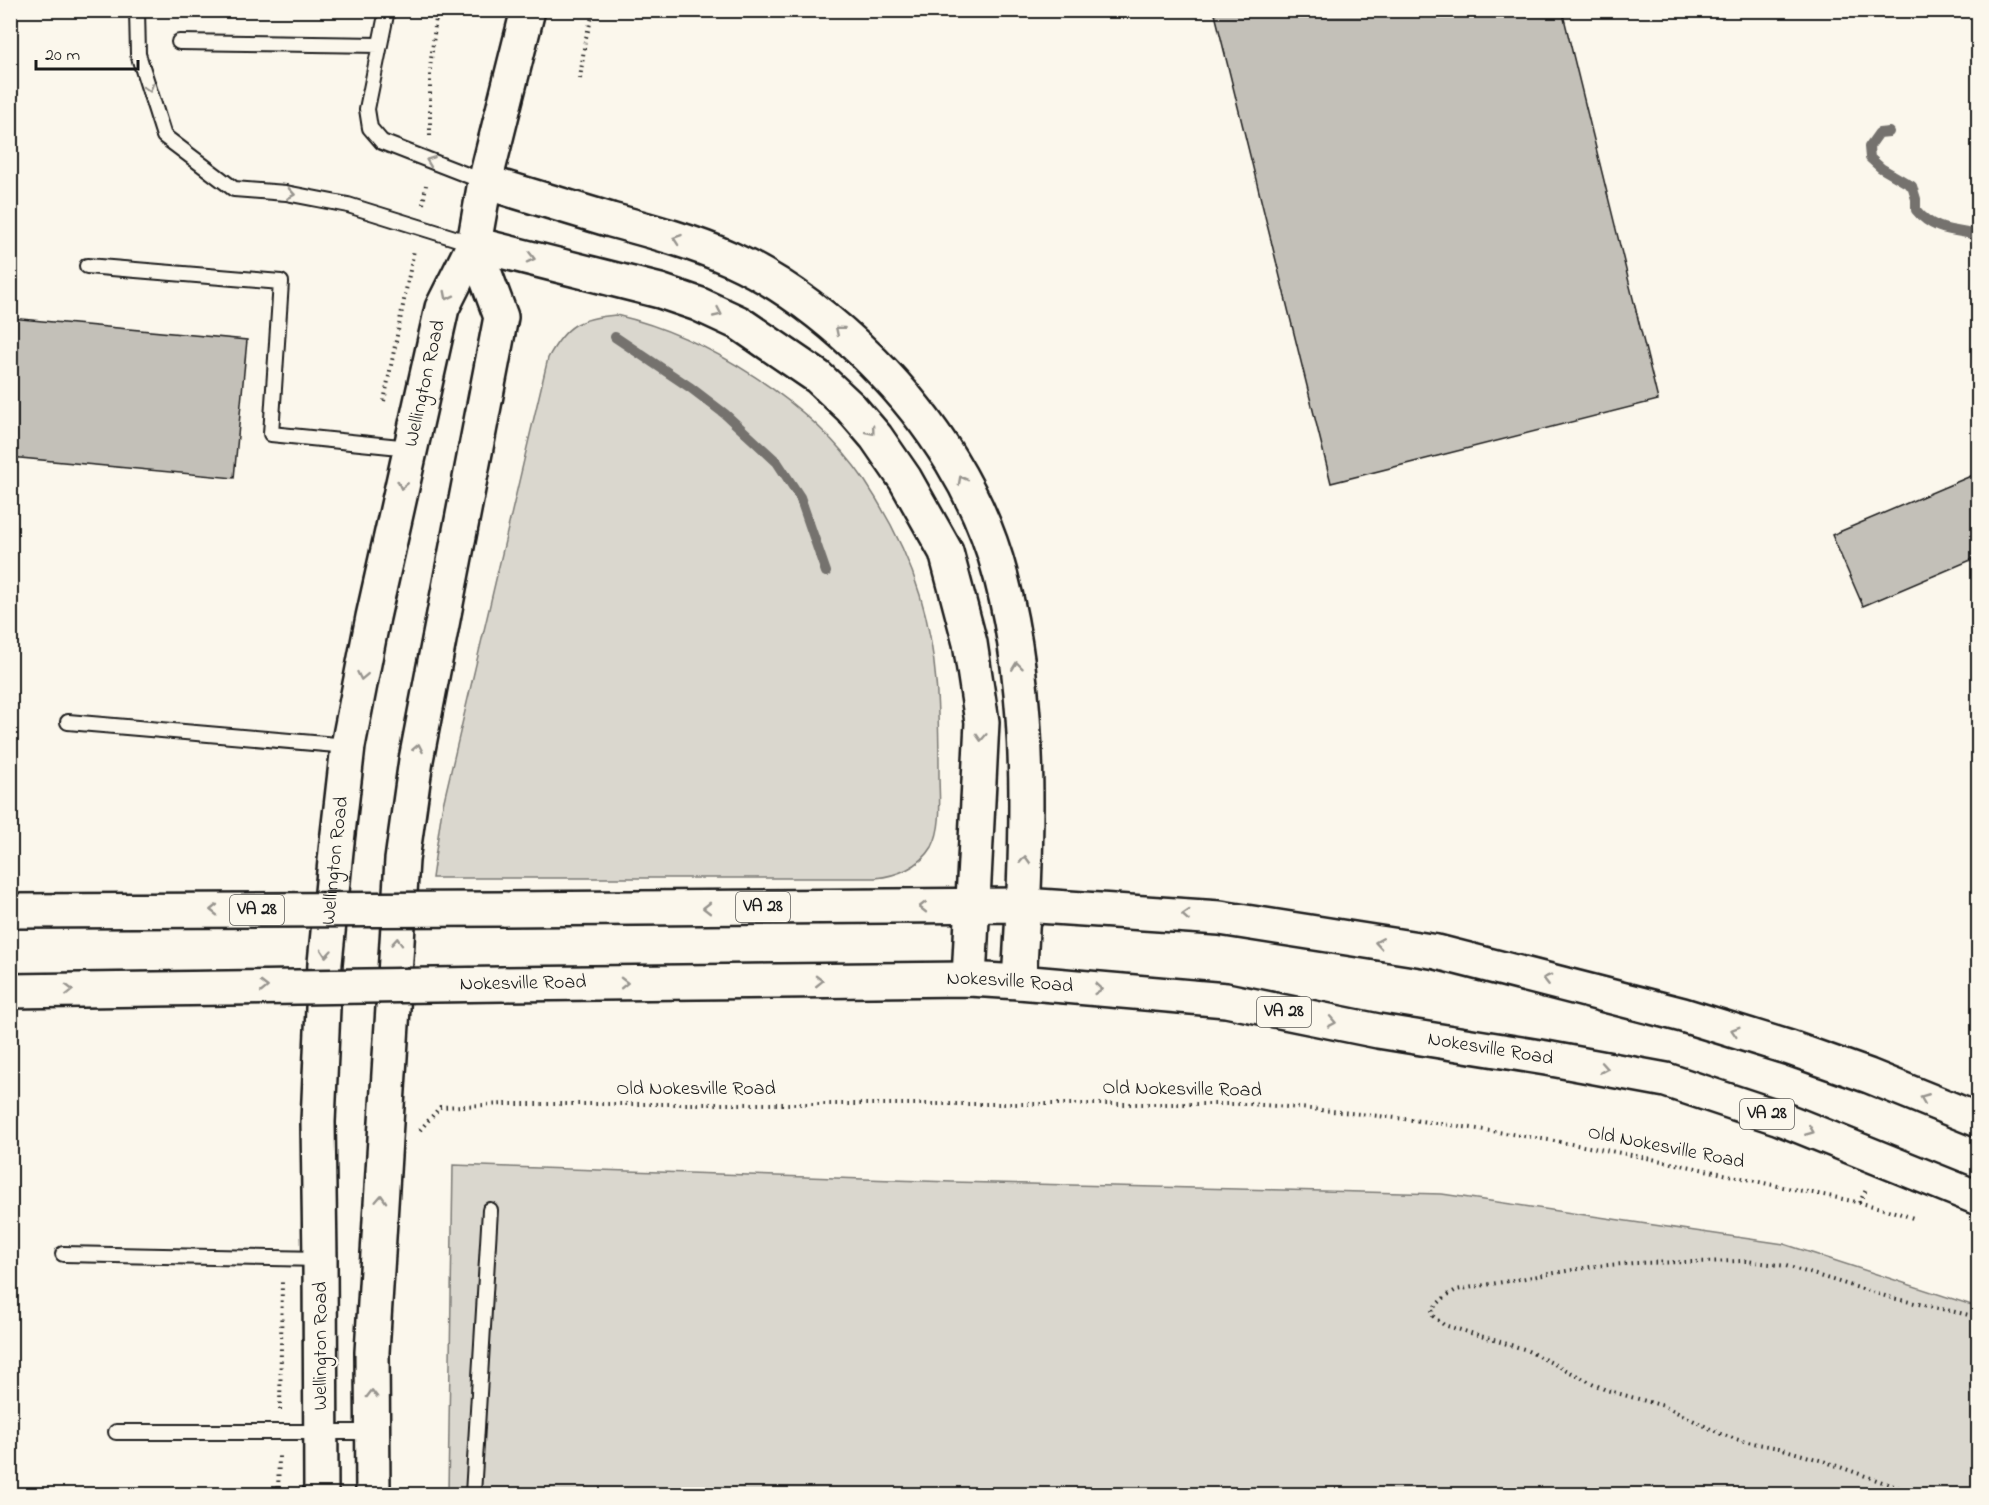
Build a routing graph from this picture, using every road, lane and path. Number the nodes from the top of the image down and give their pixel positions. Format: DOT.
graph roads {
  1 [pos="137,10"];
  2 [pos="387,10"];
  3 [pos="437,10"];
  4 [pos="528,10"];
  5 [pos="594,10"];
  6 [pos="179,42"];
  7 [pos="379,45"];
  8 [pos="580,79"];
  9 [pos="430,161"];
  10 [pos="485,182"];
  11 [pos="474,244"];
  12 [pos="87,266"];
  13 [pos="410,448"];
  14 [pos="68,722"];
  15 [pos="348,746"];
  16 [pos="1023,905"];
  17 [pos="973,906"];
  18 [pos="10,911"];
  19 [pos="969,979"];
  20 [pos="1019,982"];
  21 [pos="10,991"];
  22 [pos="1978,1120"];
  23 [pos="413,1138"];
  24 [pos="1870,1183"];
  25 [pos="1978,1198"];
  26 [pos="1858,1203"];
  27 [pos="490,1210"];
  28 [pos="1913,1218"];
  29 [pos="63,1254"];
  30 [pos="320,1258"];
  31 [pos="1978,1317"];
  32 [pos="116,1432"];
  33 [pos="321,1432"];
  34 [pos="372,1432"];
  35 [pos="321,1494"];
  36 [pos="373,1494"];
  37 [pos="473,1494"];
  38 [pos="1916,1494"];
  1 -- 11 [label="lane, one-way"];
  2 -- 7 [label="lane"];
  3 -- 9 [label="path"];
  4 -- 10 [label="main road, Wellington Road"];
  5 -- 8 [label="path"];
  6 -- 7 [label="lane"];
  7 -- 9 [label="lane"];
  9 -- 10 [label="lane"];
  10 -- 11 [label="main road, Wellington Road"];
  16 -- 10 [label="main road, one-way"];
  11 -- 13 [label="main road, Wellington Road, one-way"];
  11 -- 17 [label="main road, one-way"];
  34 -- 11 [label="main road, one-way"];
  12 -- 13 [label="lane"];
  13 -- 15 [label="main road, Wellington Road, one-way"];
  14 -- 15 [label="lane"];
  15 -- 30 [label="main road, Wellington Road, one-way"];
  16 -- 17 [label="main road, VA 28"];
  16 -- 20 [label="main road"];
  22 -- 16 [label="main road, VA 28, one-way"];
  17 -- 18 [label="main road, VA 28, one-way, bridge"];
  17 -- 19 [label="main road"];
  19 -- 20 [label="main road, Nokesville Road / VA 28"];
  21 -- 19 [label="main road, Nokesville Road / VA 28, one-way, bridge"];
  20 -- 25 [label="main road, Nokesville Road / VA 28, one-way"];
  23 -- 26 [label="path, Old Nokesville Road"];
  24 -- 26 [label="path"];
  26 -- 28 [label="path, Old Nokesville Road"];
  27 -- 37 [label="lane"];
  29 -- 30 [label="lane"];
  30 -- 33 [label="main road, Wellington Road"];
  31 -- 38 [label="path"];
  32 -- 33 [label="lane"];
  33 -- 34 [label="lane"];
  33 -- 35 [label="main road, Wellington Road"];
  34 -- 36 [label="main road"];
}
